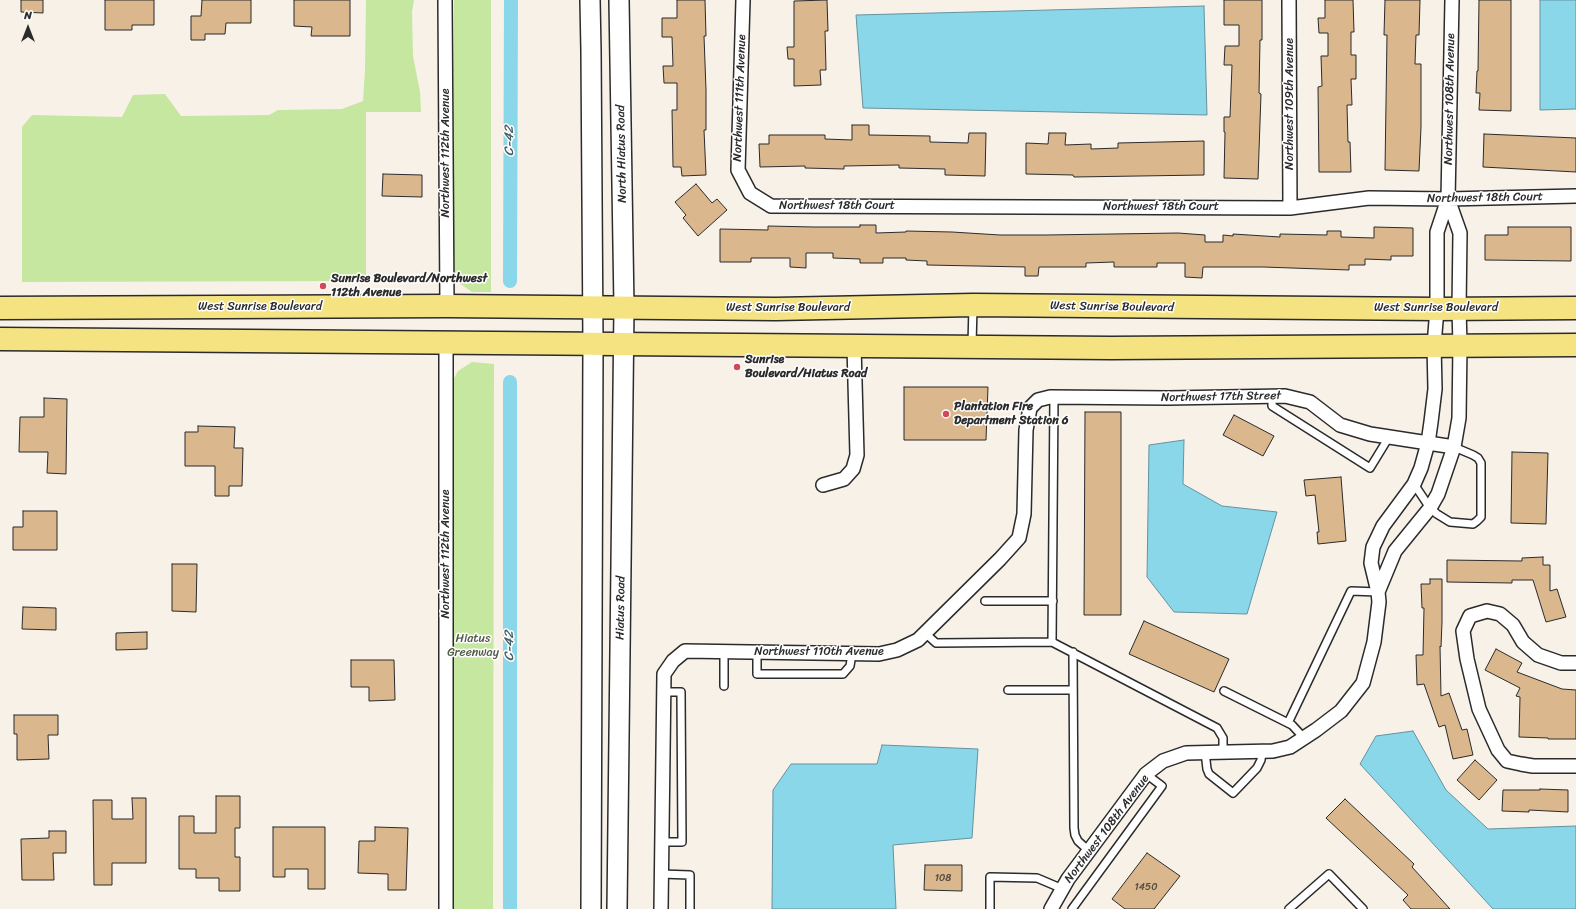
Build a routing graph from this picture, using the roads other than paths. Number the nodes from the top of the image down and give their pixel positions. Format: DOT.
graph roads {
  1 [pos="445,0"];
  2 [pos="590,0"];
  3 [pos="619,0"];
  4 [pos="743,0"];
  5 [pos="1289,0"];
  6 [pos="1452,0"];
  7 [pos="750,193"];
  8 [pos="1576,196"];
  9 [pos="1448,199"];
  10 [pos="1290,208"];
  11 [pos="973,305"];
  12 [pos="446,306"];
  13 [pos="592,307"];
  14 [pos="624,307"];
  15 [pos="0,308"];
  16 [pos="1459,308"];
  17 [pos="1576,308"];
  18 [pos="1437,309"];
  19 [pos="0,339"];
  20 [pos="446,342"];
  21 [pos="593,344"];
  22 [pos="624,345"];
  23 [pos="1434,345"];
  24 [pos="1460,345"];
  25 [pos="1576,345"];
  26 [pos="854,346"];
  27 [pos="972,347"];
  28 [pos="1052,396"];
  29 [pos="1272,396"];
  30 [pos="1389,437"];
  31 [pos="1428,443"];
  32 [pos="1454,447"];
  33 [pos="1414,484"];
  34 [pos="823,485"];
  35 [pos="1430,508"];
  36 [pos="1378,592"];
  37 [pos="985,601"];
  38 [pos="1053,601"];
  39 [pos="925,633"];
  40 [pos="1052,642"];
  41 [pos="724,652"];
  42 [pos="757,652"];
  43 [pos="1072,652"];
  44 [pos="852,654"];
  45 [pos="1576,663"];
  46 [pos="724,686"];
  47 [pos="1008,690"];
  48 [pos="1073,690"];
  49 [pos="1224,690"];
  50 [pos="664,692"];
  51 [pos="1288,723"];
  52 [pos="1304,738"];
  53 [pos="1262,751"];
  54 [pos="1205,752"];
  55 [pos="1223,752"];
  56 [pos="1576,766"];
  57 [pos="1146,774"];
  58 [pos="662,842"];
  59 [pos="1089,851"];
  60 [pos="661,874"];
  61 [pos="1062,889"];
  62 [pos="1054,908"];
  63 [pos="446,909"];
  64 [pos="591,909"];
  65 [pos="617,909"];
  66 [pos="661,909"];
  67 [pos="690,909"];
  68 [pos="990,909"];
  69 [pos="1072,909"];
  70 [pos="1289,909"];
  71 [pos="1363,909"];
  1 -- 12 [label="street, Northwest 112th Avenue"];
  2 -- 13 [label="main road"];
  3 -- 14 [label="main road, North Hiatus Road"];
  4 -- 7 [label="street, Northwest 111th Avenue"];
  5 -- 10 [label="street, Northwest 109th Avenue"];
  6 -- 9 [label="street, Northwest 108th Avenue"];
  7 -- 10 [label="street, Northwest 18th Court"];
  8 -- 9 [label="street, Northwest 18th Court"];
  9 -- 10 [label="street, Northwest 18th Court"];
  9 -- 16 [label="street, Northwest 108th Avenue"];
  9 -- 18 [label="street, Northwest 108th Avenue"];
  11 -- 14 [label="highway, West Sunrise Boulevard"];
  11 -- 18 [label="highway, West Sunrise Boulevard"];
  11 -- 27 [label="lane"];
  12 -- 13 [label="highway, West Sunrise Boulevard"];
  12 -- 15 [label="highway, West Sunrise Boulevard"];
  13 -- 14 [label="highway, West Sunrise Boulevard"];
  13 -- 21 [label="main road"];
  14 -- 22 [label="main road, Hiatus Road"];
  16 -- 17 [label="highway, West Sunrise Boulevard"];
  16 -- 18 [label="highway, West Sunrise Boulevard"];
  16 -- 24 [label="street, Northwest 108th Avenue"];
  18 -- 23 [label="street, Northwest 108th Avenue"];
  19 -- 20 [label="highway"];
  20 -- 21 [label="highway"];
  20 -- 63 [label="street, Northwest 112th Avenue"];
  21 -- 22 [label="highway"];
  21 -- 64 [label="main road"];
  22 -- 26 [label="highway"];
  22 -- 65 [label="main road, Hiatus Road"];
  23 -- 24 [label="highway"];
  23 -- 27 [label="highway"];
  23 -- 31 [label="street, Northwest 108th Avenue"];
  24 -- 25 [label="highway"];
  24 -- 32 [label="street, Northwest 108th Avenue"];
  26 -- 27 [label="highway"];
  26 -- 34 [label="street"];
  28 -- 29 [label="street, Northwest 17th Street"];
  28 -- 38 [label="lane"];
  28 -- 39 [label="street, Northwest 110th Avenue"];
  29 -- 30 [label="street, Northwest 17th Street"];
  29 -- 30 [label="lane"];
  30 -- 31 [label="street, Northwest 17th Street"];
  31 -- 32 [label="street, Northwest 17th Street"];
  31 -- 33 [label="street, Northwest 108th Avenue"];
  32 -- 35 [label="street, Northwest 108th Avenue"];
  32 -- 35 [label="lane"];
  33 -- 35 [label="lane"];
  33 -- 36 [label="street, Northwest 108th Avenue"];
  35 -- 36 [label="street, Northwest 108th Avenue"];
  36 -- 51 [label="lane"];
  36 -- 52 [label="street, Northwest 108th Avenue"];
  37 -- 38 [label="lane"];
  38 -- 40 [label="lane"];
  39 -- 40 [label="lane"];
  39 -- 44 [label="street, Northwest 110th Avenue"];
  40 -- 43 [label="lane"];
  41 -- 42 [label="street, Northwest 110th Avenue"];
  41 -- 46 [label="lane"];
  41 -- 50 [label="street, Northwest 110th Avenue"];
  42 -- 44 [label="street, Northwest 110th Avenue"];
  42 -- 44 [label="lane"];
  43 -- 48 [label="lane"];
  43 -- 55 [label="lane"];
  45 -- 56 [label="street"];
  47 -- 48 [label="lane"];
  48 -- 59 [label="lane"];
  49 -- 51 [label="lane"];
  50 -- 58 [label="street, Northwest 110th Avenue"];
  50 -- 58 [label="lane"];
  51 -- 52 [label="lane"];
  52 -- 53 [label="street, Northwest 108th Avenue"];
  53 -- 54 [label="lane"];
  53 -- 55 [label="street, Northwest 108th Avenue"];
  54 -- 55 [label="street, Northwest 108th Avenue"];
  54 -- 57 [label="street, Northwest 108th Avenue"];
  57 -- 59 [label="street, Northwest 108th Avenue"];
  57 -- 69 [label="lane"];
  58 -- 60 [label="street, Northwest 110th Avenue"];
  59 -- 61 [label="street, Northwest 108th Avenue"];
  60 -- 66 [label="street, Northwest 110th Avenue"];
  60 -- 67 [label="lane"];
  61 -- 62 [label="street, Northwest 108th Avenue"];
  61 -- 68 [label="lane"];
  70 -- 71 [label="lane"];
}
